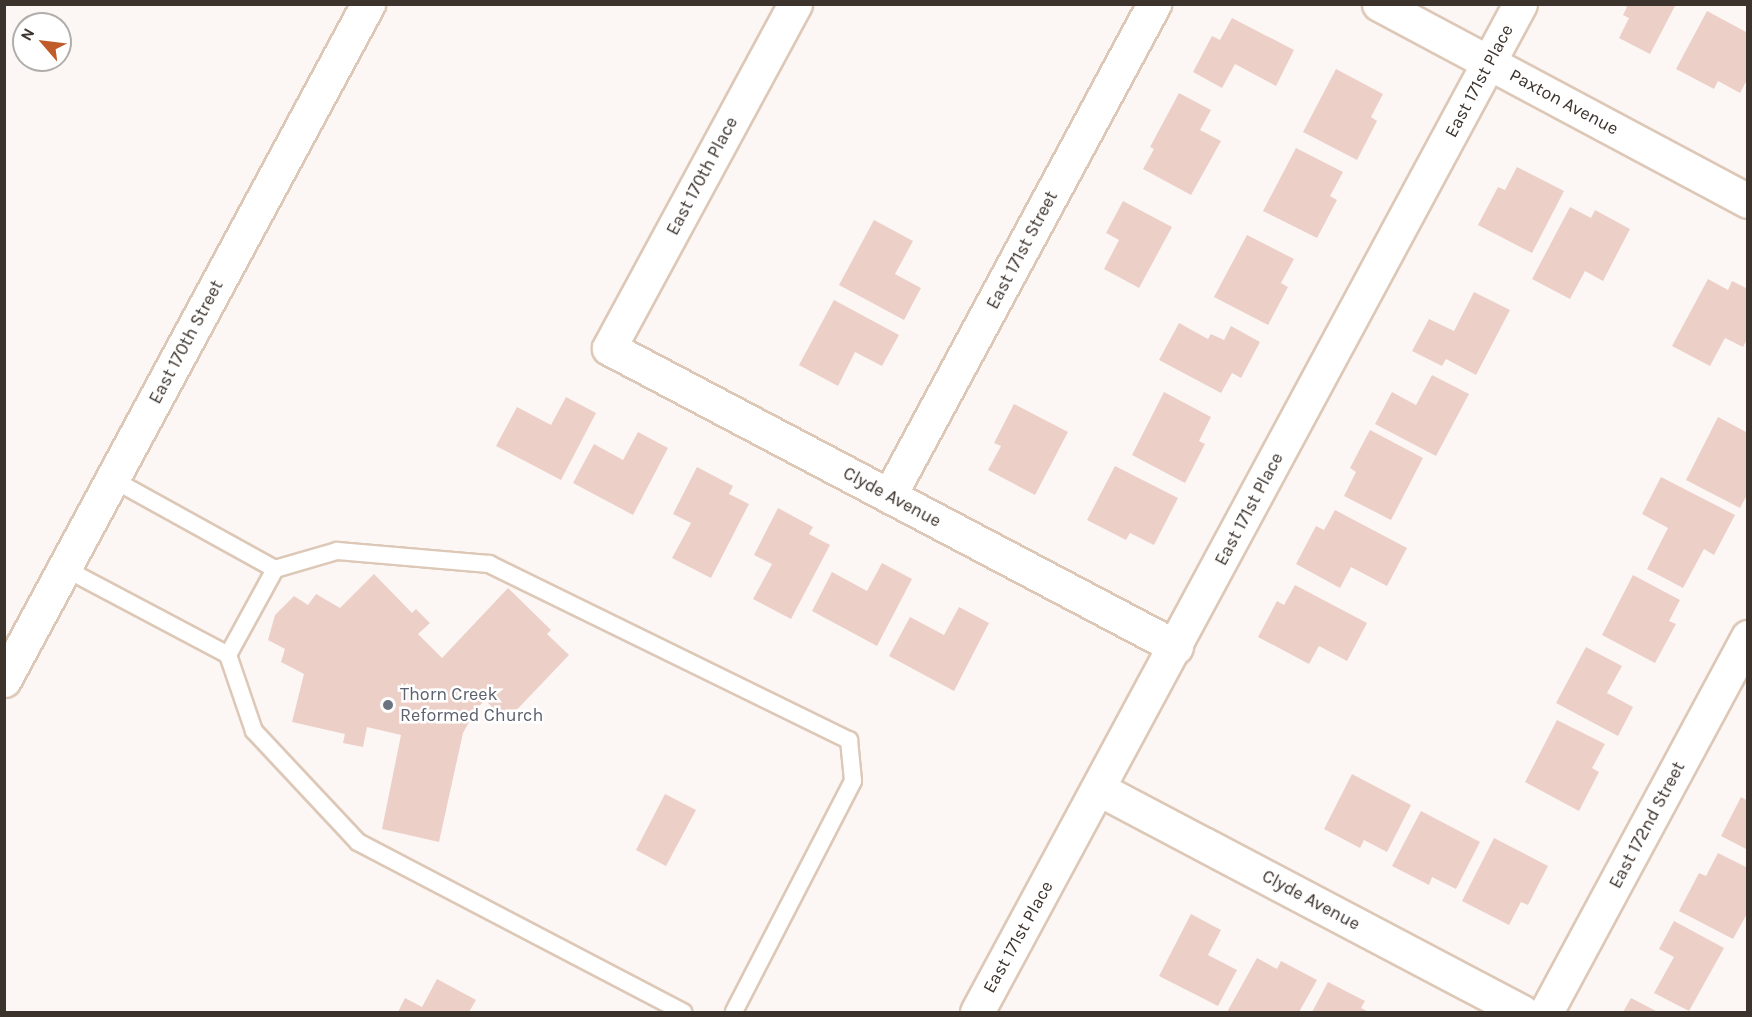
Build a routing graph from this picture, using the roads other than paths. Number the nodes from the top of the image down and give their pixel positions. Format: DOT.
graph roads {
  1 [pos="368,4"];
  2 [pos="795,4"];
  3 [pos="1154,4"];
  4 [pos="1379,4"];
  5 [pos="1520,4"];
  6 [pos="1488,62"];
  7 [pos="1748,201"];
  8 [pos="609,348"];
  9 [pos="112,479"];
  10 [pos="889,496"];
  11 [pos="64,568"];
  12 [pos="275,569"];
  13 [pos="1748,638"];
  14 [pos="1176,647"];
  15 [pos="228,655"];
  16 [pos="9,661"];
  17 [pos="1099,789"];
  18 [pos="683,1012"];
  19 [pos="734,1012"];
  20 [pos="977,1012"];
  21 [pos="1522,1012"];
  22 [pos="1546,1012"];
  1 -- 9 [label="street, East 170th Street"];
  2 -- 8 [label="street, East 170th Place"];
  3 -- 10 [label="street, East 171st Street"];
  4 -- 6 [label="street, Paxton Avenue"];
  5 -- 6 [label="street, East 171st Place"];
  6 -- 7 [label="street, Paxton Avenue"];
  6 -- 14 [label="street, East 171st Place"];
  8 -- 10 [label="street, Clyde Avenue"];
  9 -- 11 [label="street, East 170th Street"];
  9 -- 12 [label="lane"];
  10 -- 14 [label="street, Clyde Avenue"];
  11 -- 15 [label="lane"];
  11 -- 16 [label="street, East 170th Street"];
  12 -- 15 [label="lane"];
  12 -- 19 [label="lane"];
  13 -- 22 [label="street, East 172nd Street"];
  14 -- 17 [label="street, East 171st Place"];
  15 -- 18 [label="lane"];
  17 -- 20 [label="street, East 171st Place"];
  17 -- 21 [label="street, Clyde Avenue"];
}
